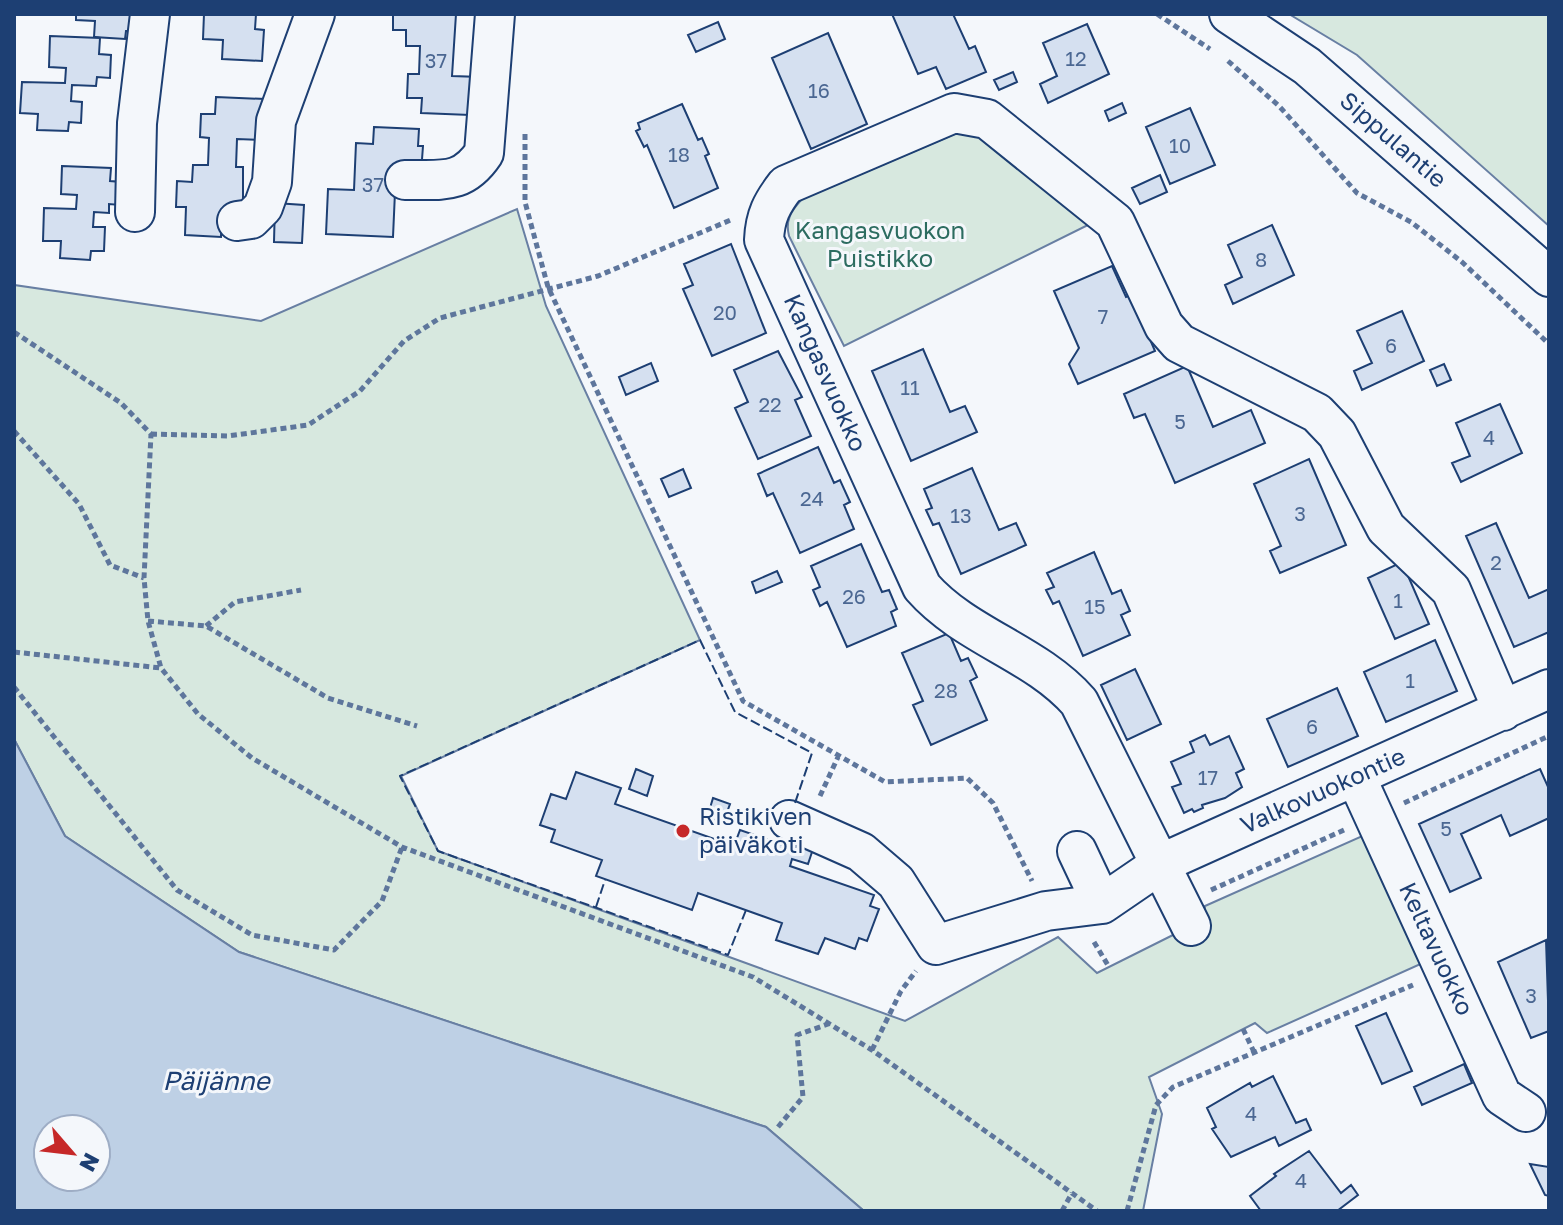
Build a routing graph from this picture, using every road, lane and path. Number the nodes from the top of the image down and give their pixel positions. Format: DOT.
graph roads {
  1 [pos="150,14"];
  2 [pos="315,14"];
  3 [pos="495,14"];
  4 [pos="1157,14"];
  5 [pos="1229,14"];
  6 [pos="525,124"];
  7 [pos="405,180"];
  8 [pos="772,202"];
  9 [pos="135,212"];
  10 [pos="237,221"];
  11 [pos="1549,277"];
  12 [pos="548,287"];
  13 [pos="14,332"];
  14 [pos="1549,344"];
  15 [pos="14,431"];
  16 [pos="151,434"];
  17 [pos="144,578"];
  18 [pos="301,590"];
  19 [pos="148,621"];
  20 [pos="206,626"];
  21 [pos="14,652"];
  22 [pos="161,668"];
  23 [pos="14,687"];
  24 [pos="1549,689"];
  25 [pos="1503,711"];
  26 [pos="417,726"];
  27 [pos="1549,736"];
  28 [pos="1356,777"];
  29 [pos="1375,816"];
  30 [pos="789,820"];
  31 [pos="402,847"];
  32 [pos="1077,851"];
  33 [pos="1162,863"];
  34 [pos="1081,915"];
  35 [pos="1186,915"];
  36 [pos="1094,942"];
  37 [pos="936,945"];
  38 [pos="1109,967"];
  39 [pos="1447,970"];
  40 [pos="832,1023"];
  41 [pos="1243,1029"];
  42 [pos="872,1050"];
  43 [pos="1254,1052"];
  44 [pos="1526,1112"];
  45 [pos="778,1127"];
  46 [pos="1072,1193"];
  47 [pos="1062,1211"];
  48 [pos="1097,1211"];
  49 [pos="1127,1211"];
  1 -- 9 [label="street"];
  2 -- 10 [label="street"];
  3 -- 7 [label="street"];
  4 -- 14 [label="path"];
  5 -- 11 [label="street, Sippulantie"];
  6 -- 12 [label="path"];
  8 -- 12 [label="path"];
  8 -- 25 [label="street"];
  8 -- 33 [label="street, Kangasvuokko"];
  12 -- 16 [label="path"];
  12 -- 34 [label="path"];
  13 -- 16 [label="path"];
  15 -- 17 [label="path"];
  16 -- 17 [label="path"];
  17 -- 19 [label="path"];
  18 -- 20 [label="path"];
  19 -- 20 [label="path"];
  19 -- 22 [label="path"];
  20 -- 26 [label="path"];
  21 -- 22 [label="path"];
  22 -- 31 [label="path"];
  23 -- 31 [label="path"];
  24 -- 25 [label="street, Valkovuokontie"];
  25 -- 28 [label="street, Valkovuokontie"];
  27 -- 29 [label="path"];
  28 -- 29 [label="street, Keltavuokko"];
  28 -- 33 [label="street, Valkovuokontie"];
  29 -- 35 [label="path"];
  29 -- 39 [label="street, Keltavuokko"];
  30 -- 37 [label="street"];
  31 -- 40 [label="path"];
  32 -- 34 [label="street"];
  33 -- 34 [label="street, Valkovuokontie"];
  33 -- 35 [label="street, Kangasvuokko"];
  34 -- 36 [label="path"];
  34 -- 36 [label="path"];
  34 -- 37 [label="street, Valkovuokontie"];
  36 -- 38 [label="path"];
  37 -- 42 [label="path"];
  39 -- 43 [label="path"];
  39 -- 44 [label="street, Keltavuokko"];
  40 -- 42 [label="path"];
  40 -- 45 [label="path"];
  41 -- 43 [label="path"];
  42 -- 46 [label="path"];
  43 -- 49 [label="path"];
  46 -- 47 [label="path"];
  46 -- 48 [label="path"];
}
